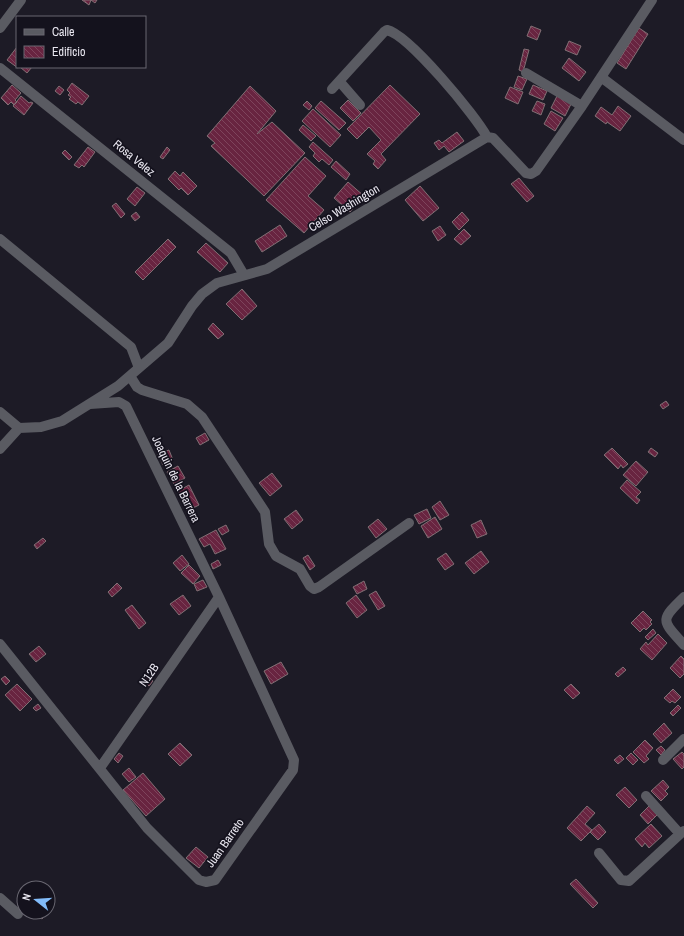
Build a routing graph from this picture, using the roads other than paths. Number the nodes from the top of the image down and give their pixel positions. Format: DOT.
graph roads {
  1 [pos="21,0"];
  2 [pos="652,0"];
  3 [pos="0,28"];
  4 [pos="0,68"];
  5 [pos="526,73"];
  6 [pos="602,77"];
  7 [pos="360,105"];
  8 [pos="582,106"];
  9 [pos="487,137"];
  10 [pos="684,140"];
  11 [pos="0,239"];
  12 [pos="244,275"];
  13 [pos="139,368"];
  14 [pos="130,376"];
  15 [pos="90,404"];
  16 [pos="0,412"];
  17 [pos="19,428"];
  18 [pos="0,449"];
  19 [pos="408,523"];
  20 [pos="219,597"];
  21 [pos="684,598"];
  22 [pos="0,644"];
  23 [pos="684,645"];
  24 [pos="684,739"];
  25 [pos="663,760"];
  26 [pos="100,768"];
  27 [pos="646,796"];
  28 [pos="682,832"];
  29 [pos="599,853"];
  30 [pos="0,898"];
  31 [pos="16,912"];
  1 -- 3 [label="street"];
  2 -- 6 [label="street"];
  4 -- 12 [label="street, Rosa Velez"];
  5 -- 8 [label="street"];
  6 -- 8 [label="street"];
  6 -- 10 [label="street"];
  7 -- 9 [label="street"];
  8 -- 9 [label="street"];
  9 -- 12 [label="street, Celso Washington"];
  11 -- 13 [label="street"];
  12 -- 13 [label="street, Celso Washington"];
  13 -- 14 [label="street, Celso Washington"];
  14 -- 15 [label="street, Celso Washington"];
  14 -- 19 [label="street"];
  15 -- 17 [label="street, Celso Washington"];
  15 -- 20 [label="street, Joaquin de la Barrera"];
  16 -- 17 [label="street"];
  17 -- 18 [label="street"];
  20 -- 26 [label="street, N12B"];
  20 -- 26 [label="street, Juan Barreto"];
  21 -- 23 [label="street"];
  22 -- 26 [label="street, Juan Barreto"];
  24 -- 25 [label="street"];
  27 -- 28 [label="street"];
  28 -- 29 [label="street"];
  30 -- 31 [label="street"];
}
